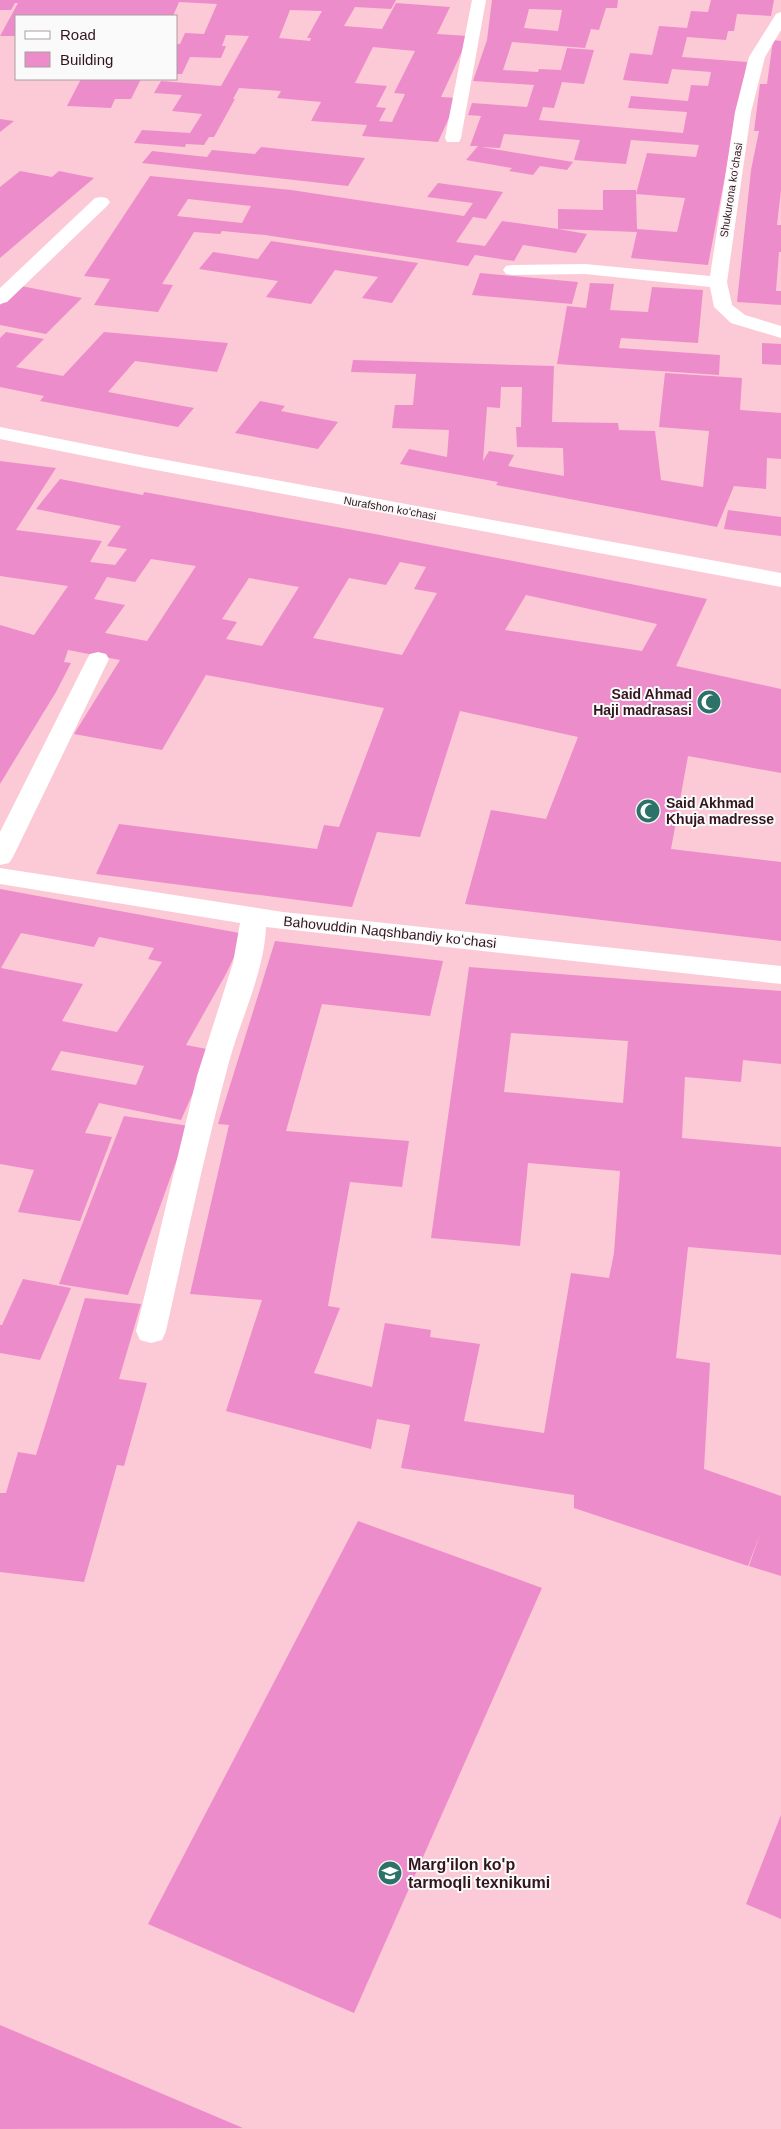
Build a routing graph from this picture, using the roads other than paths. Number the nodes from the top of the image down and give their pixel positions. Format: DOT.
graph roads {
  1 [pos="479,0"];
  2 [pos="781,17"];
  3 [pos="453,138"];
  4 [pos="101,202"];
  5 [pos="512,270"];
  6 [pos="718,282"];
  7 [pos="0,298"];
  8 [pos="781,332"];
  9 [pos="0,433"];
  10 [pos="781,580"];
  11 [pos="98,659"];
  12 [pos="0,857"];
  13 [pos="0,876"];
  14 [pos="253,916"];
  15 [pos="781,975"];
  16 [pos="151,1331"];
  1 -- 3 [label="street"];
  2 -- 6 [label="street, Shukurona koʻchasi"];
  4 -- 7 [label="street"];
  5 -- 6 [label="street"];
  6 -- 8 [label="street, Shukurona koʻchasi"];
  9 -- 10 [label="street, Nurafshon koʻchasi"];
  11 -- 12 [label="street"];
  13 -- 14 [label="street, Bahovuddin Naqshbandiy koʻchasi"];
  14 -- 15 [label="street, Bahovuddin Naqshbandiy koʻchasi"];
  14 -- 16 [label="street"];
}
